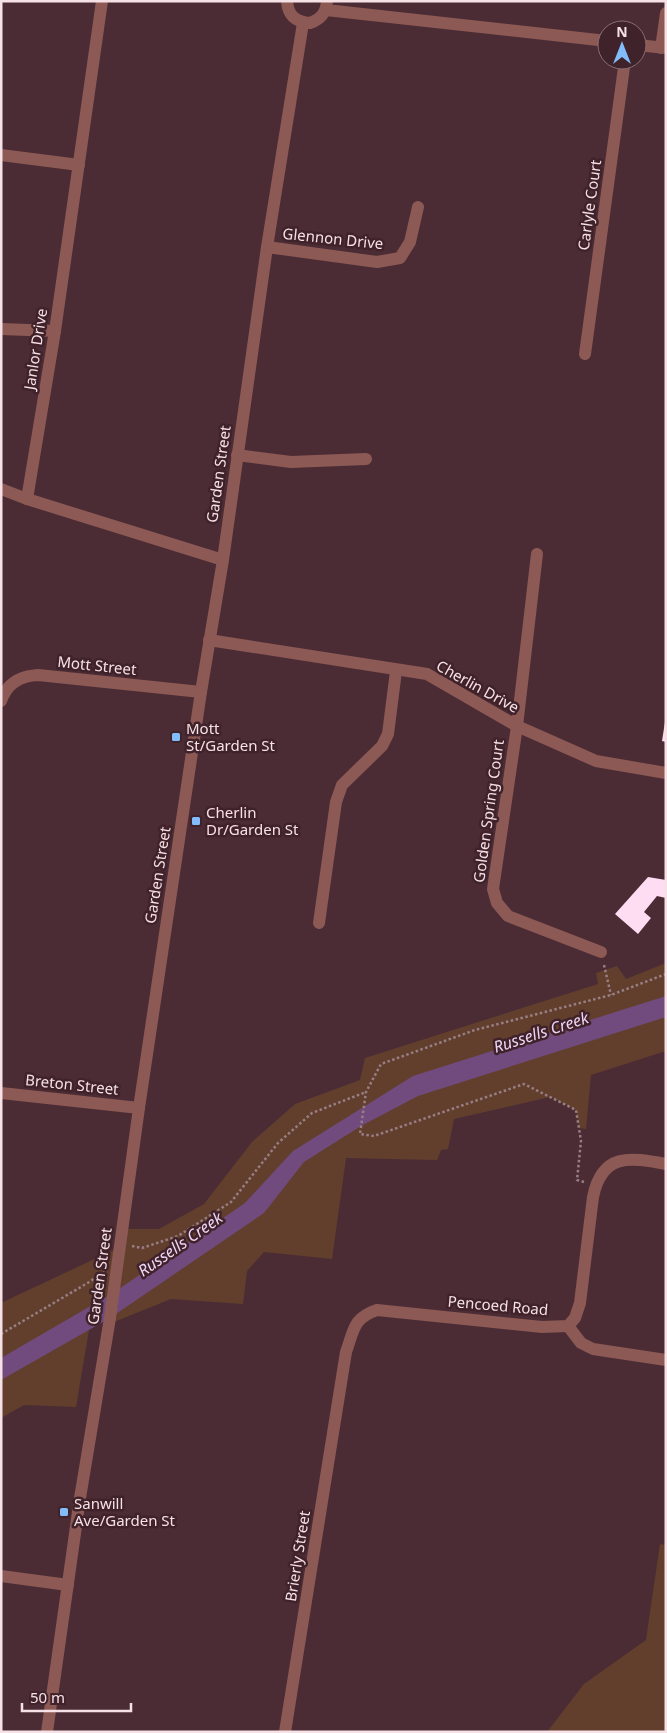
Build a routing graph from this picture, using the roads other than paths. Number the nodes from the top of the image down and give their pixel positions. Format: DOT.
graph roads {
  1 [pos="102,1"];
  2 [pos="284,2"];
  3 [pos="326,5"];
  4 [pos="666,13"];
  5 [pos="303,23"];
  6 [pos="597,41"];
  7 [pos="647,46"];
  8 [pos="664,48"];
  9 [pos="625,70"];
  10 [pos="1,155"];
  11 [pos="79,165"];
  12 [pos="418,207"];
  13 [pos="267,247"];
  14 [pos="1,329"];
  15 [pos="55,331"];
  16 [pos="585,354"];
  17 [pos="237,455"];
  18 [pos="366,459"];
  19 [pos="1,489"];
  20 [pos="27,499"];
  21 [pos="537,554"];
  22 [pos="223,560"];
  23 [pos="210,640"];
  24 [pos="396,671"];
  25 [pos="201,692"];
  26 [pos="1,701"];
  27 [pos="517,726"];
  28 [pos="666,773"];
  29 [pos="319,923"];
  30 [pos="601,952"];
  31 [pos="1,1093"];
  32 [pos="139,1108"];
  33 [pos="666,1164"];
  34 [pos="568,1326"];
  35 [pos="666,1360"];
  36 [pos="341,1386"];
  37 [pos="1,1576"];
  38 [pos="68,1585"];
  39 [pos="47,1732"];
  40 [pos="286,1732"];
  1 -- 11 [label="street, Janlor Drive"];
  2 -- 5 [label="street"];
  3 -- 5 [label="street"];
  3 -- 6 [label="street"];
  4 -- 8 [label="street"];
  5 -- 13 [label="street, Garden Street"];
  7 -- 8 [label="street"];
  9 -- 16 [label="street, Carlyle Court"];
  10 -- 11 [label="street"];
  11 -- 15 [label="street, Janlor Drive"];
  12 -- 13 [label="street, Glennon Drive"];
  13 -- 17 [label="street, Garden Street"];
  14 -- 15 [label="street"];
  15 -- 20 [label="street, Janlor Drive"];
  17 -- 18 [label="street"];
  17 -- 22 [label="street, Garden Street"];
  19 -- 20 [label="street"];
  20 -- 22 [label="street"];
  21 -- 27 [label="street, Golden Spring Court"];
  22 -- 23 [label="street, Garden Street"];
  23 -- 24 [label="street, Cherlin Drive"];
  23 -- 25 [label="street, Garden Street"];
  24 -- 27 [label="street, Cherlin Drive"];
  24 -- 29 [label="street"];
  25 -- 26 [label="street, Mott Street"];
  25 -- 32 [label="street, Garden Street"];
  27 -- 28 [label="street, Cherlin Drive"];
  27 -- 30 [label="street, Golden Spring Court"];
  31 -- 32 [label="street, Breton Street"];
  32 -- 38 [label="street, Garden Street"];
  33 -- 34 [label="street, Pencoed Road"];
  34 -- 35 [label="street"];
  34 -- 36 [label="street, Pencoed Road"];
  36 -- 40 [label="street, Brierly Street"];
  37 -- 38 [label="street"];
  38 -- 39 [label="street, Garden Street"];
}
